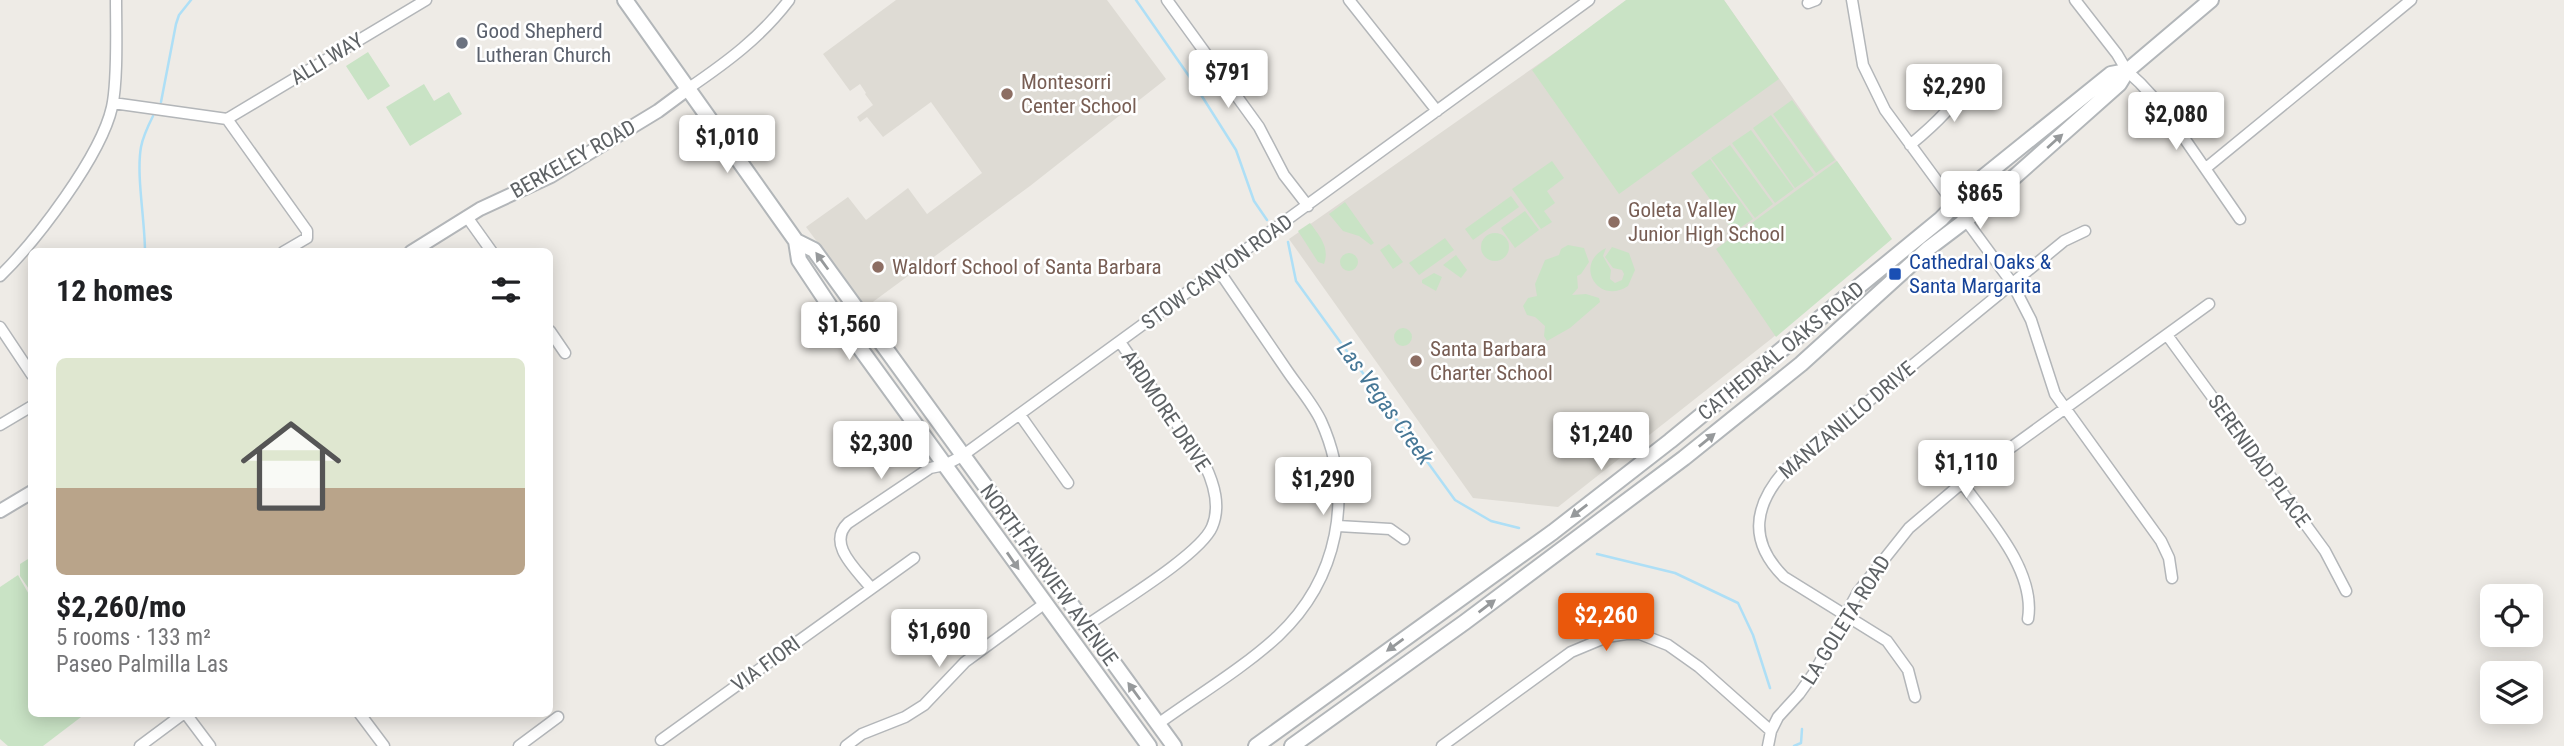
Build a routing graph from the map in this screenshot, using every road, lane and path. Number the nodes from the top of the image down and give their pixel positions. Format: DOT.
graph roads {
  1 [pos="116,0"];
  2 [pos="426,0"];
  3 [pos="625,0"];
  4 [pos="789,0"];
  5 [pos="1167,0"];
  6 [pos="1349,0"];
  7 [pos="1589,0"];
  8 [pos="1852,0"];
  9 [pos="2075,0"];
  10 [pos="2211,0"];
  11 [pos="2411,0"];
  12 [pos="2127,71"];
  13 [pos="1970,80"];
  14 [pos="689,88"];
  15 [pos="113,103"];
  16 [pos="1437,111"];
  17 [pos="227,119"];
  18 [pos="1910,145"];
  19 [pos="2206,168"];
  20 [pos="1954,204"];
  21 [pos="1308,206"];
  22 [pos="467,217"];
  23 [pos="2240,219"];
  24 [pos="1966,220"];
  25 [pos="2085,230"];
  26 [pos="796,241"];
  27 [pos="290,248"];
  28 [pos="417,248"];
  29 [pos="489,248"];
  30 [pos="1219,271"];
  31 [pos="0,276"];
  32 [pos="2012,283"];
  33 [pos="2209,304"];
  34 [pos="0,327"];
  35 [pos="553,335"];
  36 [pos="2167,335"];
  37 [pos="1120,342"];
  38 [pos="565,353"];
  39 [pos="28,369"];
  40 [pos="28,408"];
  41 [pos="2065,409"];
  42 [pos="1020,415"];
  43 [pos="0,425"];
  44 [pos="961,456"];
  45 [pos="945,466"];
  46 [pos="1068,483"];
  47 [pos="1962,483"];
  48 [pos="28,494"];
  49 [pos="0,511"];
  50 [pos="1338,526"];
  51 [pos="1404,540"];
  52 [pos="914,558"];
  53 [pos="2172,578"];
  54 [pos="871,588"];
  55 [pos="2346,591"];
  56 [pos="1044,604"];
  57 [pos="1844,615"];
  58 [pos="2028,619"];
  59 [pos="1086,626"];
  60 [pos="1915,697"];
  61 [pos="181,717"];
  62 [pos="187,717"];
  63 [pos="365,717"];
  64 [pos="558,717"];
  65 [pos="1158,724"];
  66 [pos="1771,731"];
  67 [pos="661,740"];
  68 [pos="140,746"];
  69 [pos="211,746"];
  70 [pos="384,746"];
  71 [pos="520,746"];
  72 [pos="846,746"];
  73 [pos="1149,746"];
  74 [pos="1174,746"];
  75 [pos="1256,746"];
  76 [pos="1292,746"];
  77 [pos="1441,746"];
  78 [pos="1768,746"];
  1 -- 15 [label="street"];
  2 -- 17 [label="street, ALLI WAY"];
  3 -- 14 [label="main road, NORTH FAIRVIEW AVENUE"];
  4 -- 14 [label="street, BERKELEY ROAD"];
  5 -- 21 [label="street"];
  6 -- 16 [label="street"];
  7 -- 16 [label="street, STOW CANYON ROAD"];
  8 -- 18 [label="street"];
  9 -- 12 [label="street"];
  10 -- 12 [label="main road, CATHEDRAL OAKS ROAD"];
  11 -- 19 [label="street"];
  12 -- 19 [label="street"];
  12 -- 20 [label="main road, CATHEDRAL OAKS ROAD"];
  24 -- 12 [label="main road, CATHEDRAL OAKS ROAD, one-way"];
  13 -- 18 [label="street"];
  14 -- 22 [label="street, BERKELEY ROAD"];
  14 -- 26 [label="main road, NORTH FAIRVIEW AVENUE"];
  15 -- 17 [label="street"];
  15 -- 31 [label="street"];
  16 -- 21 [label="street, STOW CANYON ROAD"];
  17 -- 27 [label="street"];
  18 -- 20 [label="street"];
  19 -- 23 [label="street"];
  20 -- 24 [label="street"];
  20 -- 75 [label="main road, CATHEDRAL OAKS ROAD, one-way"];
  21 -- 30 [label="street, STOW CANYON ROAD"];
  22 -- 28 [label="street, BERKELEY ROAD"];
  22 -- 29 [label="street"];
  24 -- 32 [label="street"];
  76 -- 24 [label="main road, CATHEDRAL OAKS ROAD, one-way"];
  25 -- 32 [label="street, MANZANILLO DRIVE"];
  44 -- 26 [label="main road, NORTH FAIRVIEW AVENUE, one-way"];
  26 -- 45 [label="main road, NORTH FAIRVIEW AVENUE"];
  30 -- 37 [label="street, STOW CANYON ROAD"];
  30 -- 50 [label="street"];
  32 -- 41 [label="street"];
  32 -- 57 [label="street, MANZANILLO DRIVE"];
  33 -- 36 [label="street, LA GOLETA ROAD"];
  34 -- 39 [label="street"];
  35 -- 38 [label="street"];
  36 -- 41 [label="street, LA GOLETA ROAD"];
  36 -- 55 [label="street, SERENIDAD PLACE"];
  37 -- 42 [label="street, STOW CANYON ROAD"];
  37 -- 59 [label="street, ARDMORE DRIVE"];
  40 -- 43 [label="street"];
  41 -- 47 [label="street, LA GOLETA ROAD"];
  41 -- 53 [label="street"];
  42 -- 44 [label="street, STOW CANYON ROAD"];
  42 -- 46 [label="street"];
  44 -- 45 [label="street, STOW CANYON ROAD"];
  44 -- 59 [label="main road, NORTH FAIRVIEW AVENUE"];
  45 -- 54 [label="street, STOW CANYON ROAD"];
  45 -- 56 [label="main road, NORTH FAIRVIEW AVENUE, one-way"];
  47 -- 57 [label="street, LA GOLETA ROAD"];
  47 -- 58 [label="street"];
  48 -- 49 [label="street"];
  50 -- 51 [label="street"];
  50 -- 65 [label="street"];
  52 -- 54 [label="street, VIA FIORI"];
  54 -- 67 [label="street, VIA FIORI"];
  56 -- 72 [label="street"];
  56 -- 73 [label="main road, NORTH FAIRVIEW AVENUE"];
  57 -- 60 [label="street, MANZANILLO DRIVE"];
  57 -- 66 [label="street, LA GOLETA ROAD"];
  65 -- 59 [label="main road, NORTH FAIRVIEW AVENUE, one-way"];
  61 -- 68 [label="street"];
  62 -- 69 [label="street"];
  63 -- 70 [label="street"];
  64 -- 71 [label="street"];
  65 -- 74 [label="main road, NORTH FAIRVIEW AVENUE"];
  66 -- 77 [label="street"];
  66 -- 78 [label="street, LA GOLETA ROAD"];
}
